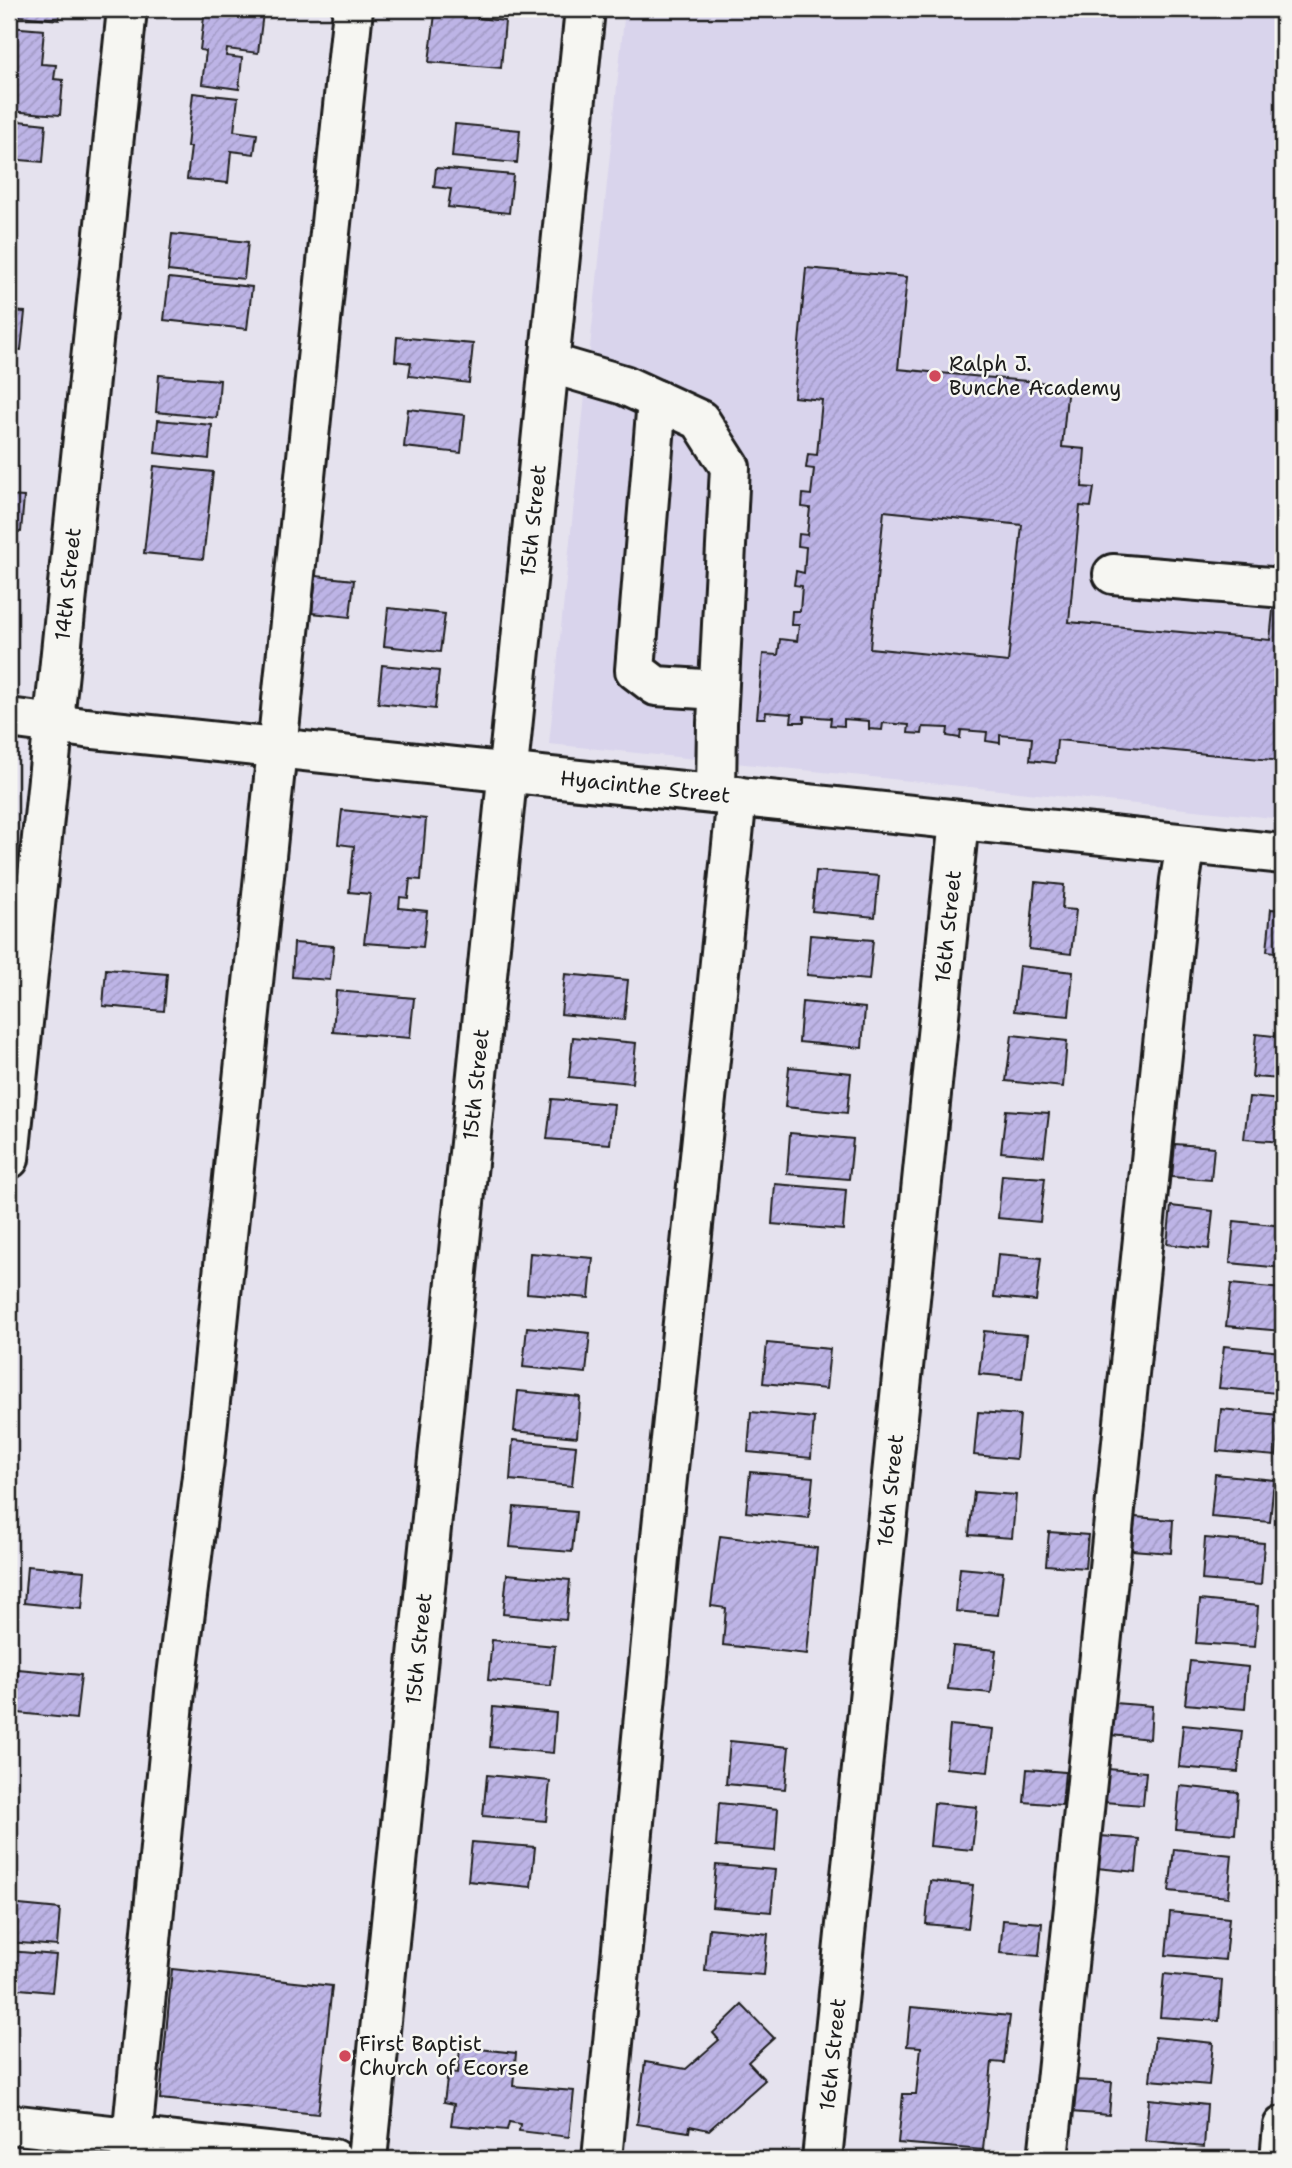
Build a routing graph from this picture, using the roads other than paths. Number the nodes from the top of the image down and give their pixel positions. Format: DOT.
graph roads {
  1 [pos="127,9"];
  2 [pos="353,9"];
  3 [pos="585,9"];
  4 [pos="549,363"];
  5 [pos="640,392"];
  6 [pos="1113,574"];
  7 [pos="1283,588"];
  8 [pos="717,706"];
  9 [pos="9,718"];
  10 [pos="55,723"];
  11 [pos="276,748"];
  12 [pos="507,772"];
  13 [pos="726,795"];
  14 [pos="959,820"];
  15 [pos="1186,844"];
  16 [pos="1283,854"];
  17 [pos="9,1159"];
  18 [pos="9,2124"];
  19 [pos="1283,2126"];
  20 [pos="130,2148"];
  21 [pos="333,2159"];
  22 [pos="367,2159"];
  23 [pos="602,2159"];
  24 [pos="822,2159"];
  25 [pos="1048,2159"];
  26 [pos="1280,2159"];
  1 -- 10 [label="street, 14th Street"];
  2 -- 11 [label="street"];
  3 -- 4 [label="street, 15th Street"];
  4 -- 5 [label="street"];
  4 -- 12 [label="street, 15th Street"];
  5 -- 8 [label="street"];
  5 -- 8 [label="street"];
  6 -- 7 [label="street"];
  8 -- 13 [label="street"];
  9 -- 10 [label="street, Hyacinthe Street"];
  10 -- 11 [label="street, Hyacinthe Street"];
  10 -- 17 [label="street, 14th Street"];
  11 -- 12 [label="street, Hyacinthe Street"];
  11 -- 20 [label="street"];
  12 -- 13 [label="street, Hyacinthe Street"];
  12 -- 22 [label="street, 15th Street"];
  13 -- 14 [label="street, Hyacinthe Street"];
  13 -- 23 [label="street"];
  14 -- 15 [label="street, Hyacinthe Street"];
  14 -- 24 [label="street, 16th Street"];
  15 -- 16 [label="street, Hyacinthe Street"];
  15 -- 25 [label="street"];
  18 -- 20 [label="street"];
  19 -- 26 [label="street"];
  20 -- 21 [label="street"];
}
